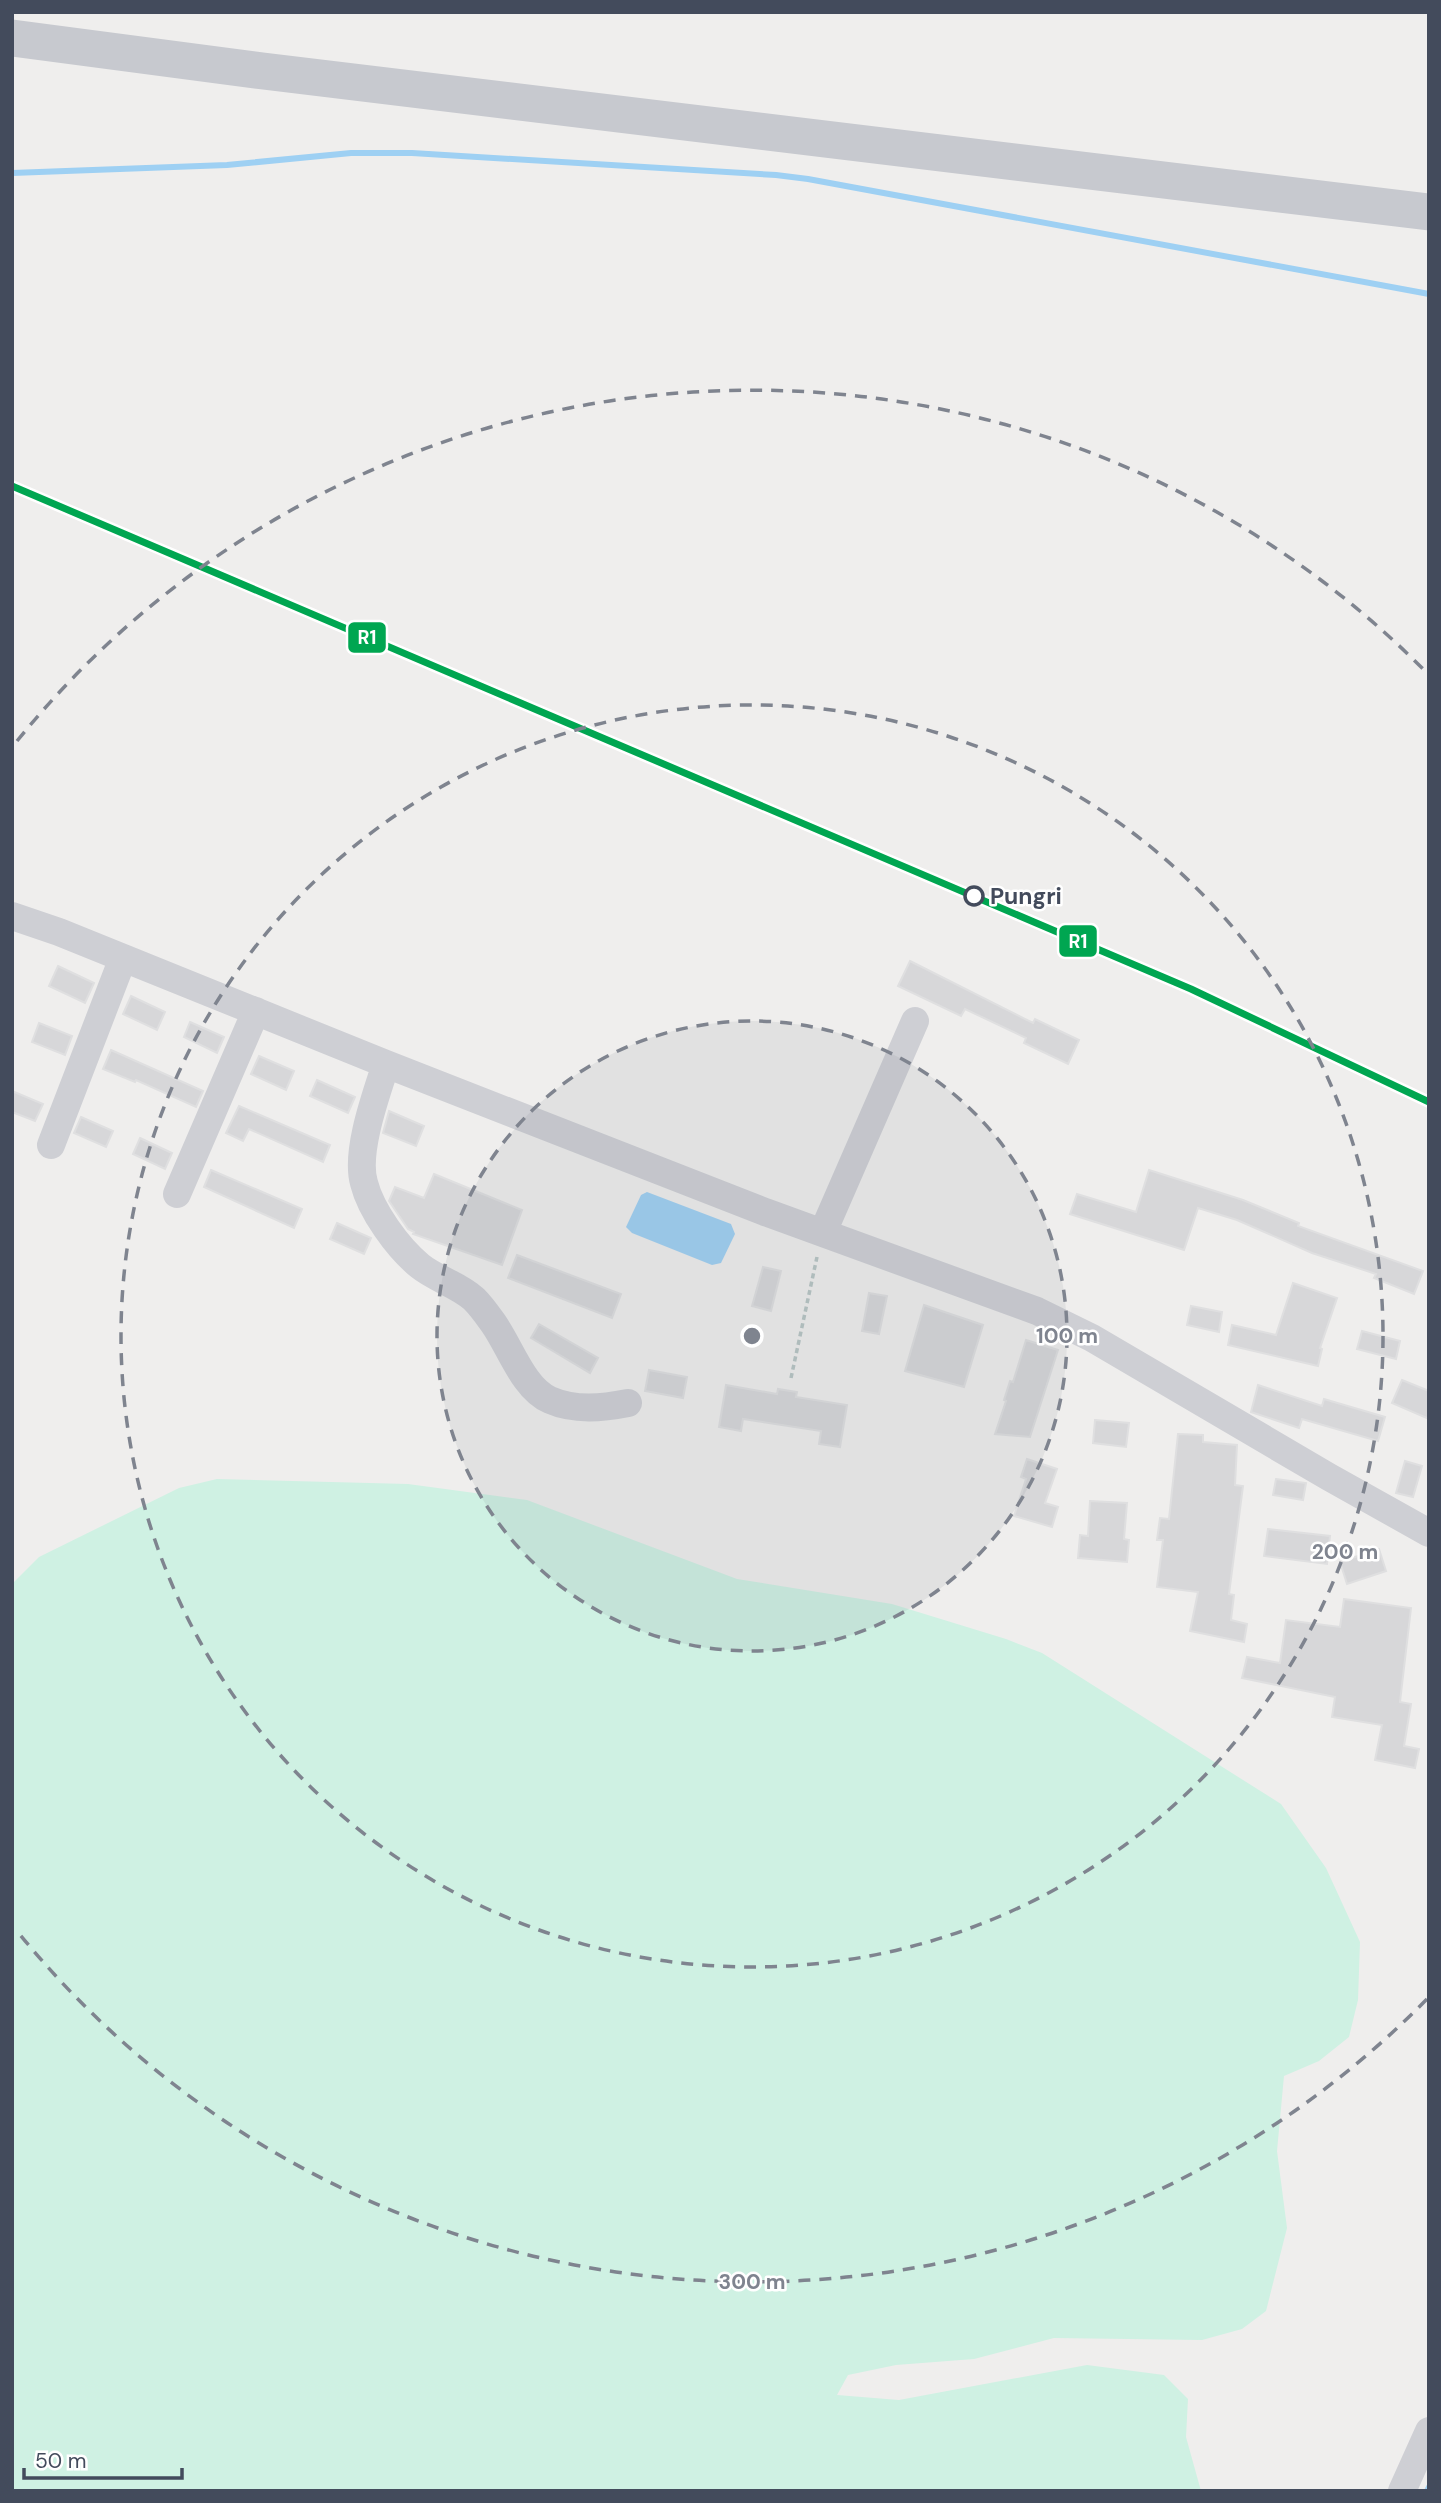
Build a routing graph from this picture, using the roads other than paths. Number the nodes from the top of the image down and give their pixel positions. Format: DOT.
graph roads {
  1 [pos="12,38"];
  2 [pos="1429,212"];
  3 [pos="12,916"];
  4 [pos="123,958"];
  5 [pos="256,1011"];
  6 [pos="915,1021"];
  7 [pos="386,1064"];
  8 [pos="51,1145"];
  9 [pos="177,1194"];
  10 [pos="823,1231"];
  11 [pos="628,1402"];
  12 [pos="1429,1532"];
  13 [pos="1429,2431"];
  14 [pos="1402,2491"];
  1 -- 2 [label="main road"];
  3 -- 4 [label="street"];
  4 -- 5 [label="street"];
  4 -- 8 [label="street"];
  5 -- 7 [label="street"];
  5 -- 9 [label="street"];
  6 -- 10 [label="street"];
  7 -- 10 [label="street"];
  7 -- 11 [label="street"];
  10 -- 12 [label="street"];
  13 -- 14 [label="street"];
}
